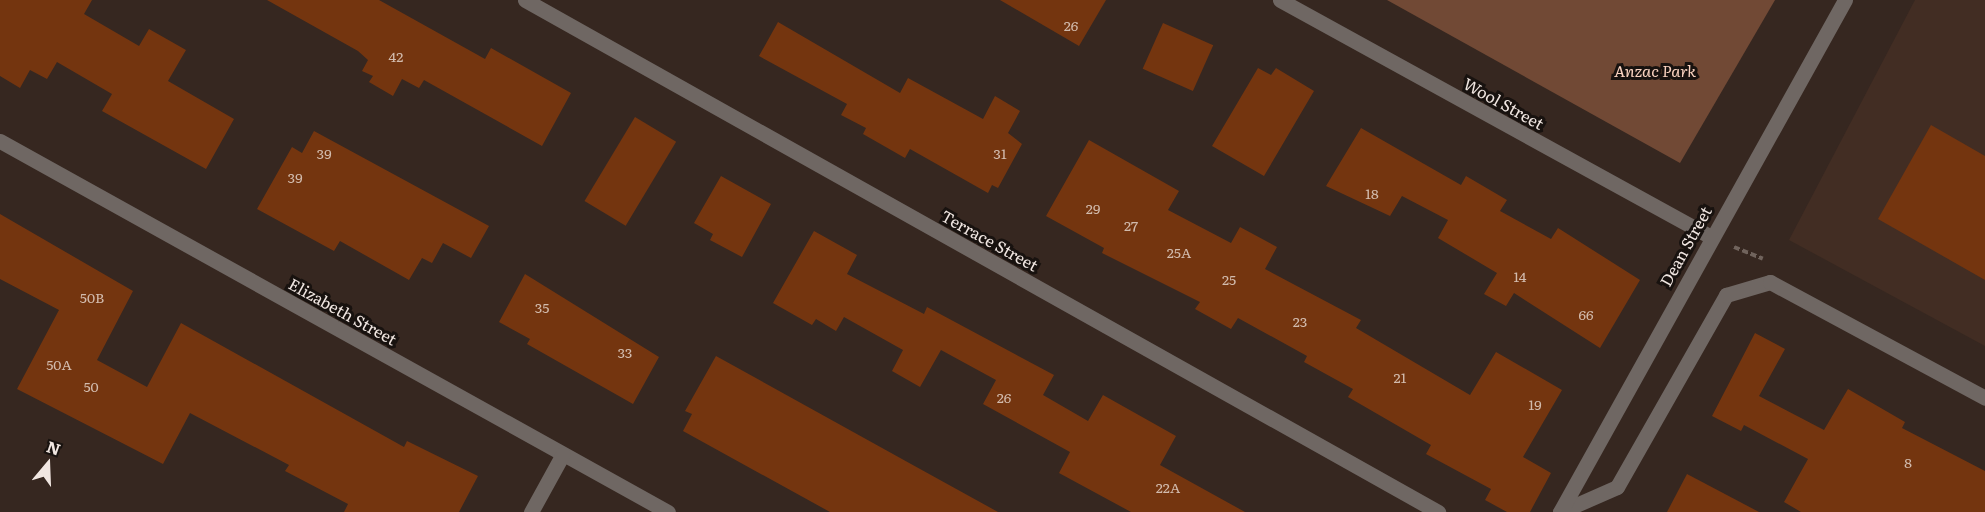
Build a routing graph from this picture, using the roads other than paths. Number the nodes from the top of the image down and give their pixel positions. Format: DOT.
graph roads {
  1 [pos="525,0"];
  2 [pos="1280,0"];
  3 [pos="1845,0"];
  4 [pos="0,141"];
  5 [pos="1711,237"];
  6 [pos="1985,398"];
  7 [pos="563,454"];
  8 [pos="531,512"];
  9 [pos="668,512"];
  10 [pos="1438,512"];
  11 [pos="1560,512"];
  1 -- 10 [label="street, Terrace Street"];
  2 -- 5 [label="street, Wool Street"];
  3 -- 5 [label="street, Dean Street"];
  4 -- 7 [label="street, Elizabeth Street"];
  5 -- 11 [label="street, Dean Street"];
  6 -- 11 [label="street, Dean Street"];
  7 -- 8 [label="street"];
  7 -- 9 [label="street, Elizabeth Street"];
}
